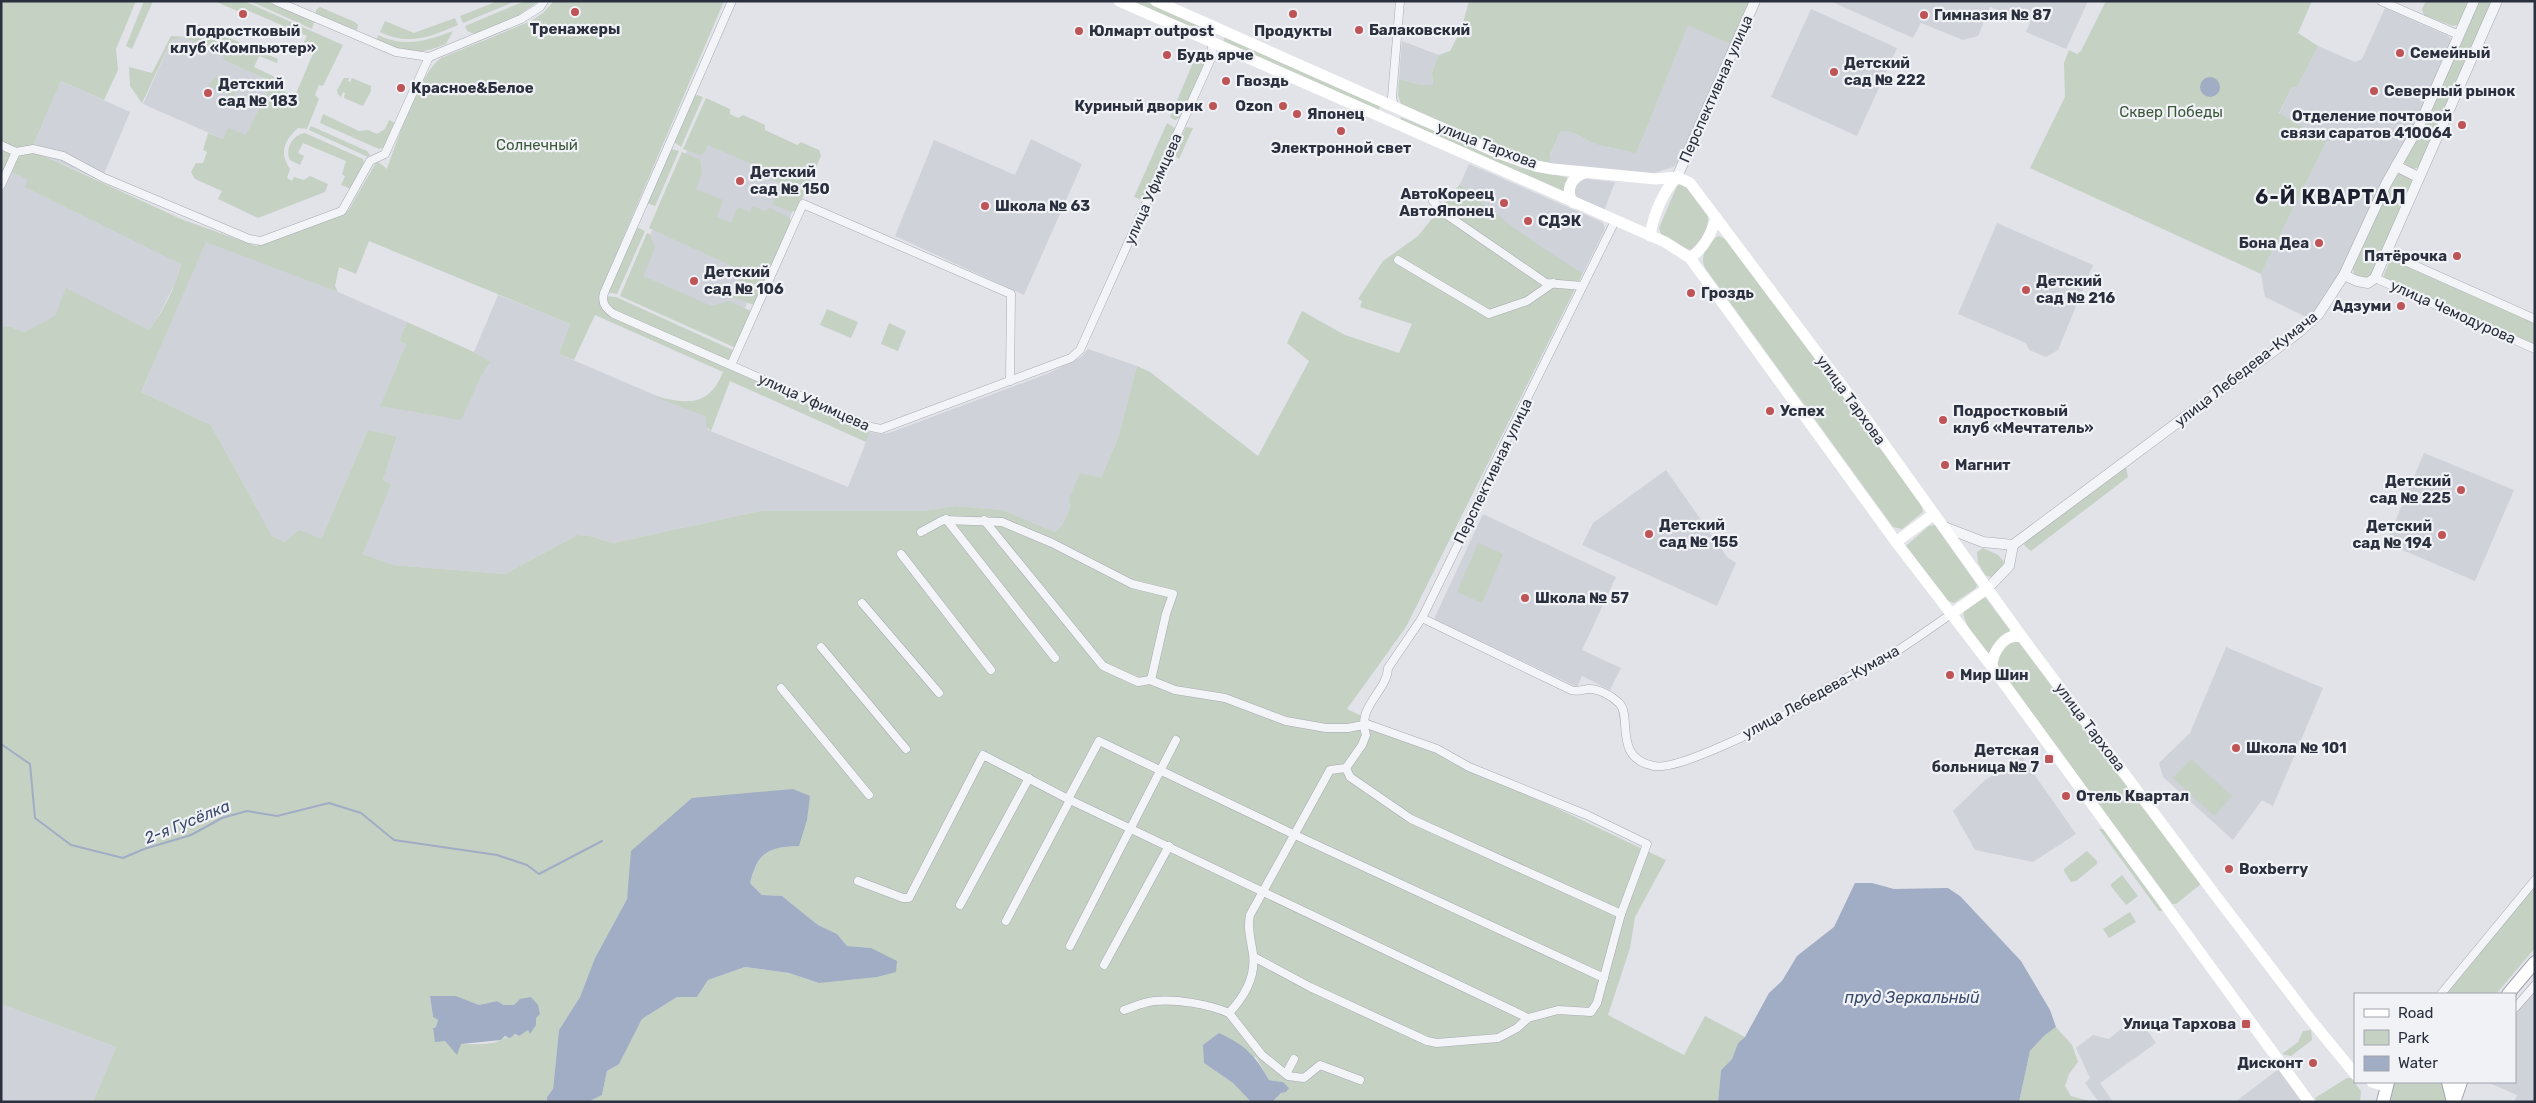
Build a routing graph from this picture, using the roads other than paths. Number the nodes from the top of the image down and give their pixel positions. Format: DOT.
graph roads {
  1 [pos="276,1"];
  2 [pos="544,1"];
  3 [pos="732,1"];
  4 [pos="1119,1"];
  5 [pos="1156,1"];
  6 [pos="1400,1"];
  7 [pos="1755,1"];
  8 [pos="2381,1"];
  9 [pos="2474,1"];
  10 [pos="2496,1"];
  11 [pos="1218,28"];
  12 [pos="2459,35"];
  13 [pos="1211,43"];
  14 [pos="430,57"];
  15 [pos="1394,107"];
  16 [pos="1390,121"];
  17 [pos="1,146"];
  18 [pos="16,152"];
  19 [pos="2396,166"];
  20 [pos="1584,173"];
  21 [pos="1677,177"];
  22 [pos="2418,177"];
  23 [pos="1,186"];
  24 [pos="1433,201"];
  25 [pos="1574,203"];
  26 [pos="1716,217"];
  27 [pos="1615,221"];
  28 [pos="1650,236"];
  29 [pos="2387,252"];
  30 [pos="1690,258"];
  31 [pos="1398,260"];
  32 [pos="2344,275"];
  33 [pos="2375,278"];
  34 [pos="1553,283"];
  35 [pos="1582,286"];
  36 [pos="2535,319"];
  37 [pos="2535,349"];
  38 [pos="731,365"];
  39 [pos="1010,381"];
  40 [pos="1934,514"];
  41 [pos="946,519"];
  42 [pos="984,520"];
  43 [pos="1944,527"];
  44 [pos="921,532"];
  45 [pos="1896,542"];
  46 [pos="2013,545"];
  47 [pos="901,554"];
  48 [pos="1988,588"];
  49 [pos="862,603"];
  50 [pos="1951,614"];
  51 [pos="1422,618"];
  52 [pos="2022,637"];
  53 [pos="821,647"];
  54 [pos="1055,658"];
  55 [pos="1992,667"];
  56 [pos="990,670"];
  57 [pos="1151,680"];
  58 [pos="781,688"];
  59 [pos="939,693"];
  60 [pos="1364,722"];
  61 [pos="1176,740"];
  62 [pos="906,749"];
  63 [pos="1346,768"];
  64 [pos="1161,770"];
  65 [pos="1029,778"];
  66 [pos="869,795"];
  67 [pos="1069,799"];
  68 [pos="1130,828"];
  69 [pos="1293,834"];
  70 [pos="1169,846"];
  71 [pos="858,880"];
  72 [pos="2535,880"];
  73 [pos="1262,890"];
  74 [pos="960,905"];
  75 [pos="1621,914"];
  76 [pos="1006,921"];
  77 [pos="1070,946"];
  78 [pos="1254,957"];
  79 [pos="2535,962"];
  80 [pos="1104,965"];
  81 [pos="1604,978"];
  82 [pos="2535,985"];
  83 [pos="2441,993"];
  84 [pos="2509,993"];
  85 [pos="2516,1007"];
  86 [pos="1124,1010"];
  87 [pos="1229,1013"];
  88 [pos="1528,1018"];
  89 [pos="1294,1059"];
  90 [pos="2354,1073"];
  91 [pos="1286,1074"];
  92 [pos="1360,1080"];
  93 [pos="2448,1083"];
  94 [pos="2461,1083"];
  95 [pos="2387,1084"];
  96 [pos="2309,1102"];
  97 [pos="2372,1102"];
  98 [pos="2383,1102"];
  99 [pos="2453,1102"];
  1 -- 14 [label="street"];
  2 -- 14 [label="street"];
  3 -- 38 [label="street, улица Уфимцева"];
  4 -- 13 [label="main road, улица Тархова"];
  5 -- 11 [label="main road, улица Тархова"];
  6 -- 15 [label="street"];
  7 -- 21 [label="street, Перспективная улица"];
  8 -- 12 [label="street"];
  9 -- 12 [label="street, улица Лебедева-Кумача"];
  10 -- 22 [label="street"];
  11 -- 13 [label="main road"];
  11 -- 15 [label="main road, улица Тархова"];
  12 -- 19 [label="street, улица Лебедева-Кумача"];
  13 -- 16 [label="main road, улица Тархова"];
  13 -- 39 [label="street, улица Уфимцева"];
  14 -- 18 [label="street"];
  15 -- 16 [label="main road"];
  15 -- 20 [label="main road, улица Тархова"];
  16 -- 25 [label="main road, улица Тархова"];
  17 -- 18 [label="street"];
  18 -- 23 [label="street"];
  19 -- 22 [label="street"];
  19 -- 32 [label="street, улица Лебедева-Кумача"];
  20 -- 21 [label="main road, улица Тархова"];
  20 -- 25 [label="main road"];
  21 -- 26 [label="main road, улица Тархова"];
  21 -- 28 [label="main road"];
  22 -- 29 [label="street"];
  24 -- 34 [label="street"];
  25 -- 27 [label="main road, улица Тархова"];
  26 -- 30 [label="main road"];
  26 -- 40 [label="main road, улица Тархова"];
  27 -- 28 [label="main road, улица Тархова"];
  27 -- 35 [label="street, Перспективная улица"];
  28 -- 30 [label="main road, улица Тархова"];
  29 -- 33 [label="street"];
  29 -- 36 [label="street, улица Чемодурова"];
  30 -- 45 [label="main road, улица Тархова"];
  31 -- 34 [label="street"];
  32 -- 33 [label="street, улица Чемодурова"];
  32 -- 46 [label="street, улица Лебедева-Кумача"];
  33 -- 37 [label="street, улица Чемодурова"];
  34 -- 35 [label="street"];
  35 -- 51 [label="street, Перспективная улица"];
  38 -- 39 [label="street, улица Уфимцева"];
  38 -- 39 [label="street"];
  40 -- 43 [label="main road, улица Тархова"];
  40 -- 45 [label="main road"];
  41 -- 42 [label="street"];
  41 -- 44 [label="street"];
  41 -- 54 [label="street"];
  42 -- 57 [label="street"];
  42 -- 57 [label="street"];
  43 -- 46 [label="street"];
  43 -- 48 [label="main road, улица Тархова"];
  45 -- 50 [label="main road, улица Тархова"];
  46 -- 48 [label="street"];
  47 -- 56 [label="street"];
  48 -- 50 [label="main road"];
  48 -- 52 [label="main road, улица Тархова"];
  49 -- 59 [label="street"];
  50 -- 51 [label="street, улица Лебедева-Кумача"];
  50 -- 55 [label="main road, улица Тархова"];
  51 -- 60 [label="street, Перспективная улица"];
  52 -- 55 [label="main road"];
  52 -- 90 [label="main road, улица Тархова"];
  53 -- 62 [label="street"];
  55 -- 96 [label="main road, улица Тархова"];
  57 -- 60 [label="street"];
  58 -- 66 [label="street"];
  60 -- 63 [label="street, Перспективная улица"];
  60 -- 75 [label="street"];
  61 -- 64 [label="street"];
  63 -- 69 [label="street"];
  63 -- 75 [label="street"];
  64 -- 67 [label="street"];
  64 -- 68 [label="street"];
  64 -- 69 [label="street"];
  65 -- 67 [label="street"];
  65 -- 71 [label="street"];
  65 -- 74 [label="street"];
  67 -- 68 [label="street"];
  67 -- 76 [label="street"];
  68 -- 70 [label="street"];
  68 -- 77 [label="street"];
  69 -- 73 [label="street"];
  69 -- 81 [label="street"];
  70 -- 73 [label="street"];
  70 -- 80 [label="street"];
  72 -- 83 [label="street"];
  73 -- 78 [label="street"];
  73 -- 88 [label="street"];
  75 -- 81 [label="street"];
  78 -- 87 [label="street"];
  78 -- 88 [label="street"];
  79 -- 84 [label="main road"];
  81 -- 88 [label="street"];
  82 -- 85 [label="street"];
  86 -- 87 [label="street"];
  87 -- 91 [label="street"];
  89 -- 91 [label="street"];
  91 -- 92 [label="street"];
  93 -- 99 [label="main road"];
  94 -- 99 [label="main road"];
  95 -- 97 [label="main road"];
  95 -- 98 [label="main road"];
}
